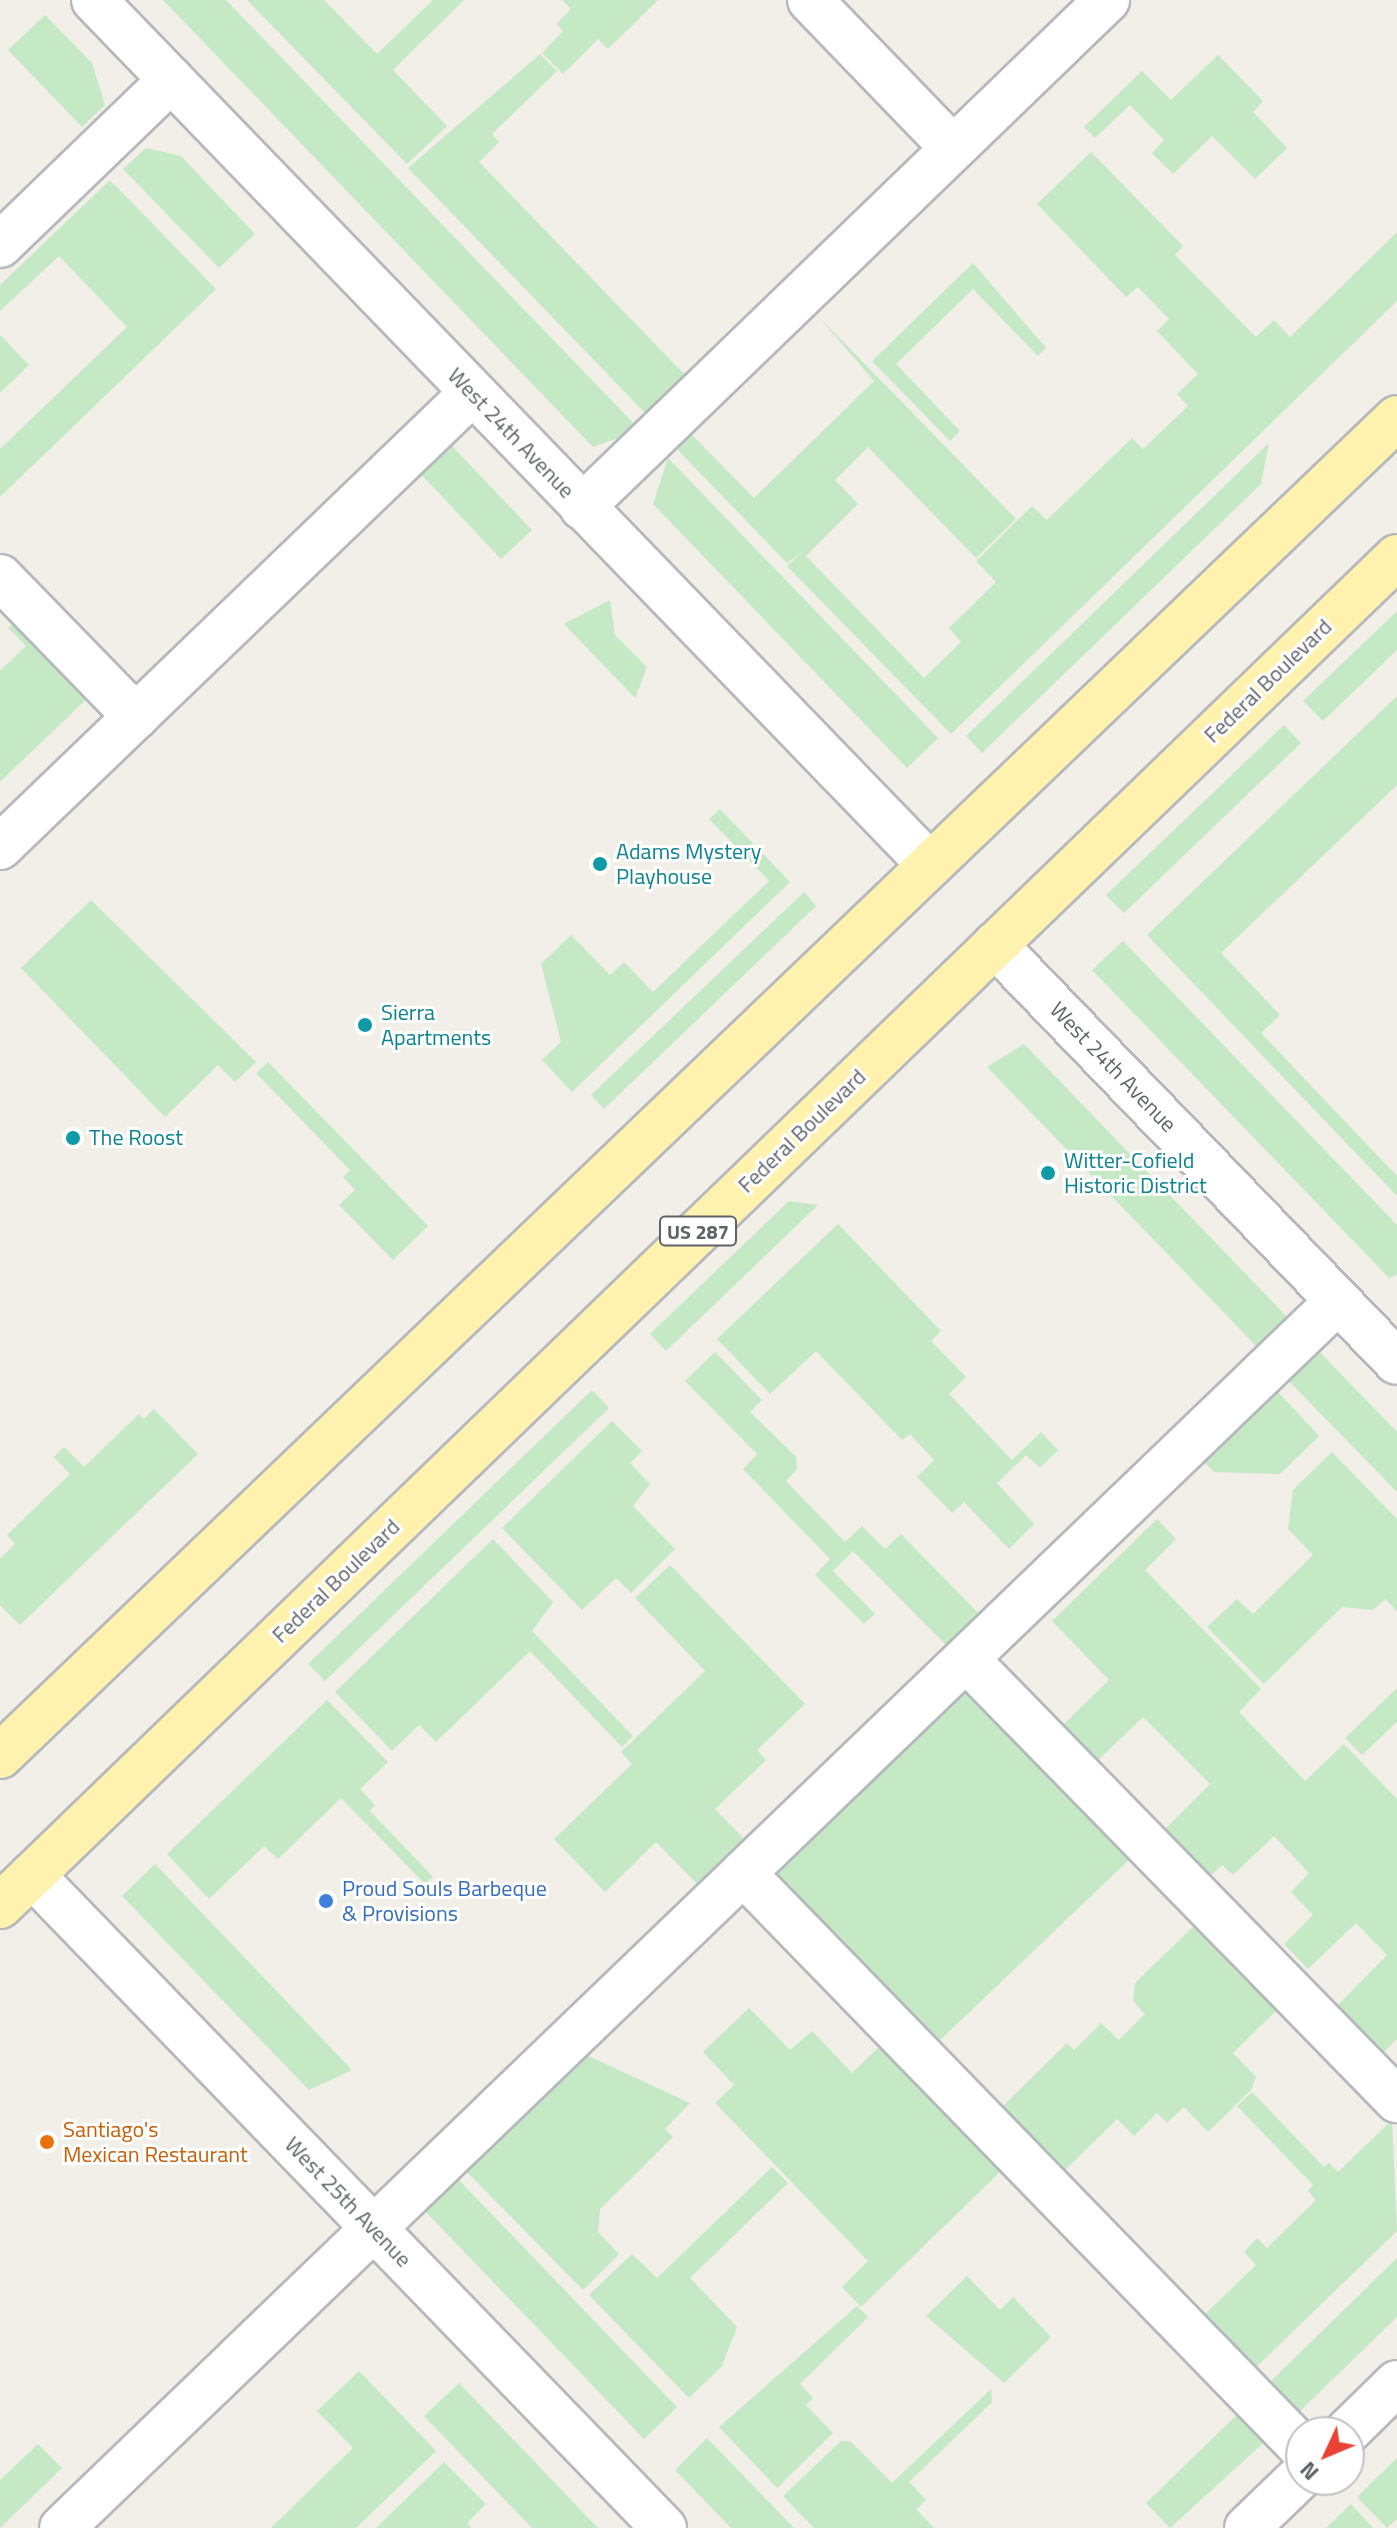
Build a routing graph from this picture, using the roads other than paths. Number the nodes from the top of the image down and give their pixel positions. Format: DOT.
graph roads {
  1 [pos="94,0"];
  2 [pos="810,0"];
  3 [pos="1107,0"];
  4 [pos="171,80"];
  5 [pos="953,148"];
  6 [pos="0,245"];
  7 [pos="472,393"];
  8 [pos="1397,418"];
  9 [pos="582,507"];
  10 [pos="1397,557"];
  11 [pos="0,577"];
  12 [pos="136,717"];
  13 [pos="0,847"];
  14 [pos="930,865"];
  15 [pos="995,945"];
  16 [pos="1338,1301"];
  17 [pos="1397,1362"];
  18 [pos="966,1659"];
  19 [pos="0,1756"];
  20 [pos="743,1873"];
  21 [pos="32,1875"];
  22 [pos="0,1906"];
  23 [pos="1397,2100"];
  24 [pos="374,2229"];
  25 [pos="1397,2383"];
  26 [pos="1363,2416"];
  27 [pos="1285,2431"];
  28 [pos="1285,2491"];
  29 [pos="62,2528"];
  30 [pos="664,2528"];
  31 [pos="1247,2528"];
  1 -- 4 [label="street, West 24th Avenue"];
  2 -- 5 [label="street"];
  3 -- 5 [label="street"];
  4 -- 6 [label="street"];
  4 -- 7 [label="street, West 24th Avenue"];
  5 -- 9 [label="street"];
  7 -- 9 [label="street, West 24th Avenue"];
  7 -- 12 [label="street"];
  8 -- 14 [label="main road"];
  9 -- 14 [label="street, West 24th Avenue"];
  10 -- 15 [label="main road, Federal Boulevard / US 287"];
  11 -- 12 [label="street"];
  12 -- 13 [label="street"];
  14 -- 19 [label="main road"];
  15 -- 16 [label="street, West 24th Avenue"];
  15 -- 21 [label="main road, Federal Boulevard / US 287"];
  16 -- 17 [label="street, West 24th Avenue"];
  16 -- 18 [label="street"];
  18 -- 20 [label="street"];
  18 -- 23 [label="street"];
  20 -- 24 [label="street"];
  20 -- 27 [label="street"];
  21 -- 22 [label="main road, Federal Boulevard / US 287"];
  21 -- 24 [label="street, West 25th Avenue"];
  24 -- 29 [label="street"];
  24 -- 30 [label="street, West 25th Avenue"];
  25 -- 26 [label="street"];
  28 -- 31 [label="street"];
}
